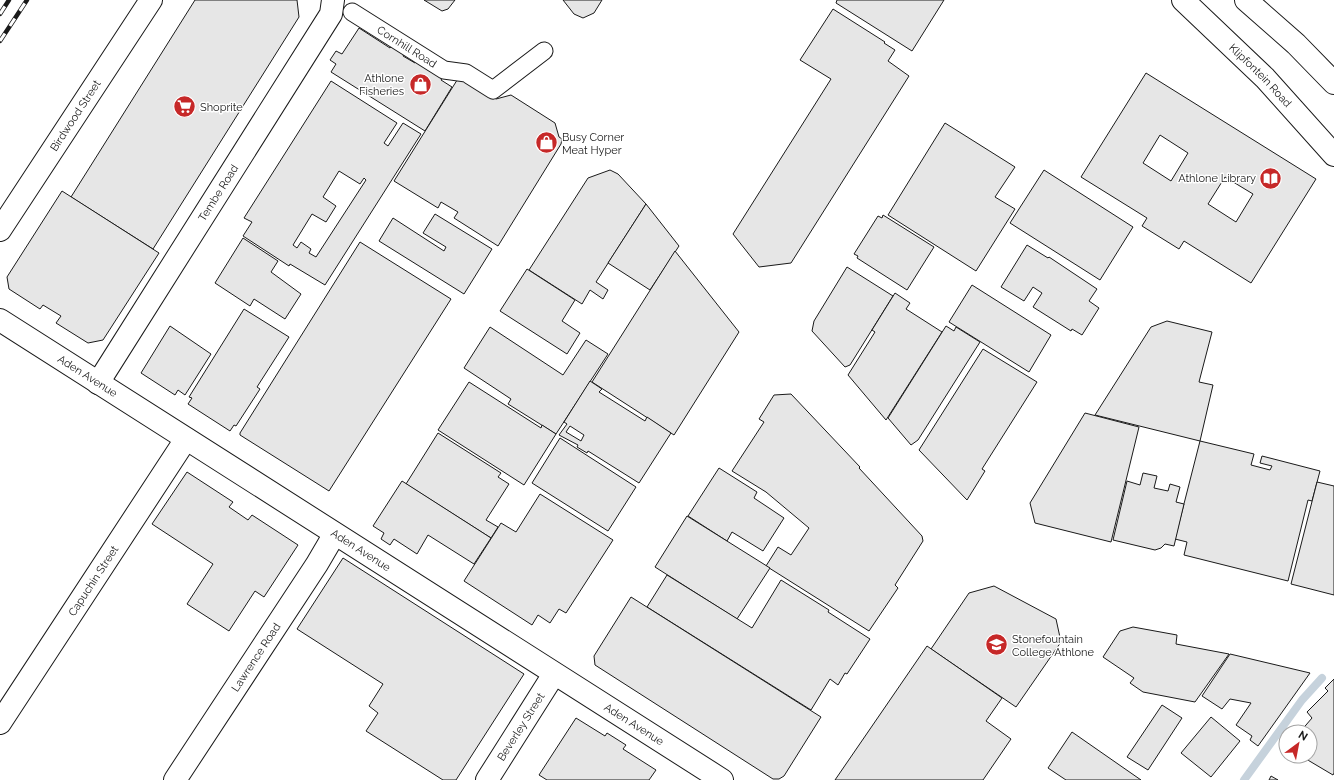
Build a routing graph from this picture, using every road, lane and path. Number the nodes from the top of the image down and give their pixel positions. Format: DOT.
graph roads {
  1 [pos="151,0"];
  2 [pos="333,0"];
  3 [pos="1183,0"];
  4 [pos="1246,0"];
  5 [pos="352,12"];
  6 [pos="544,51"];
  7 [pos="1334,83"];
  8 [pos="1334,155"];
  9 [pos="0,230"];
  10 [pos="0,320"];
  11 [pos="98,383"];
  12 [pos="186,439"];
  13 [pos="334,534"];
  14 [pos="554,674"];
  15 [pos="0,723"];
  16 [pos="176,780"];
  17 [pos="487,780"];
  18 [pos="722,780"];
  1 -- 9 [label="street, Birdwood Street"];
  2 -- 11 [label="street, Tembe Road"];
  3 -- 8 [label="street, Klipfontein Road"];
  4 -- 7 [label="street"];
  5 -- 6 [label="street, Cornhill Road"];
  10 -- 11 [label="street, Aden Avenue"];
  11 -- 12 [label="street, Aden Avenue"];
  12 -- 13 [label="street, Aden Avenue"];
  12 -- 15 [label="street, Capuchin Street"];
  13 -- 14 [label="street, Aden Avenue"];
  13 -- 16 [label="street, Lawrence Road"];
  14 -- 17 [label="street, Beverley Street"];
  14 -- 18 [label="street, Aden Avenue"];
}
